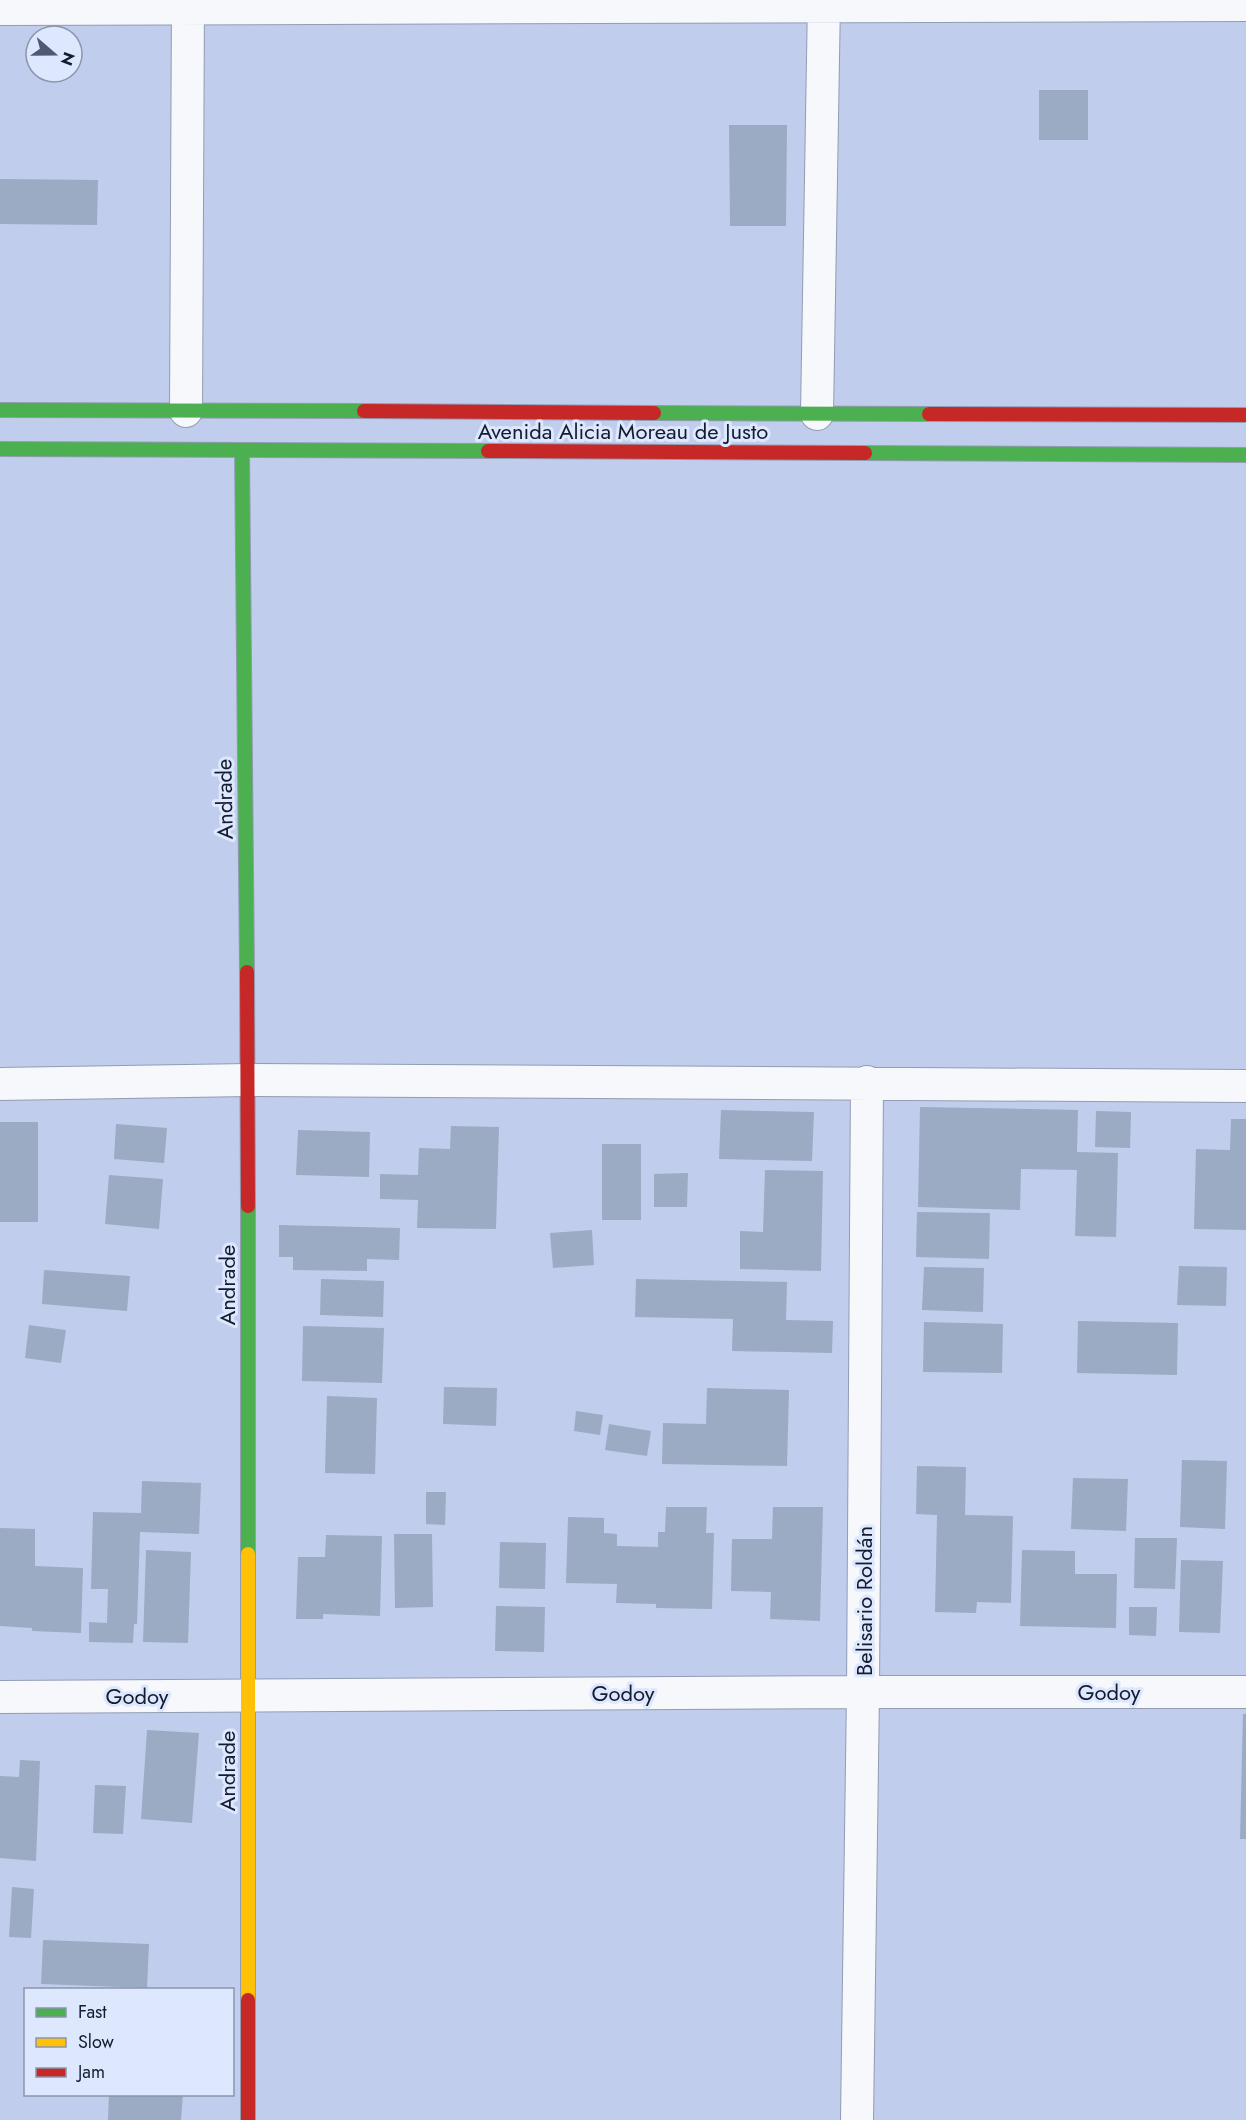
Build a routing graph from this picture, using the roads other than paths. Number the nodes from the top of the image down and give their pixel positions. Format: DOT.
graph roads {
  1 [pos="824,3"];
  2 [pos="188,4"];
  3 [pos="1246,5"];
  4 [pos="0,9"];
  5 [pos="0,410"];
  6 [pos="186,411"];
  7 [pos="817,414"];
  8 [pos="1246,415"];
  9 [pos="0,449"];
  10 [pos="242,450"];
  11 [pos="1246,455"];
  12 [pos="248,1080"];
  13 [pos="867,1082"];
  14 [pos="0,1083"];
  15 [pos="1246,1086"];
  16 [pos="863,1692"];
  17 [pos="1246,1692"];
  18 [pos="248,1696"];
  19 [pos="0,1697"];
  20 [pos="248,2120"];
  21 [pos="857,2120"];
  1 -- 2 [label="street"];
  1 -- 3 [label="street"];
  1 -- 7 [label="street"];
  2 -- 4 [label="street"];
  2 -- 6 [label="street"];
  5 -- 6 [label="main road, Avenida Alicia Moreau de Justo"];
  6 -- 7 [label="main road, Avenida Alicia Moreau de Justo"];
  7 -- 8 [label="main road, Avenida Alicia Moreau de Justo"];
  9 -- 10 [label="main road, Avenida Alicia Moreau de Justo"];
  10 -- 11 [label="main road, Avenida Alicia Moreau de Justo"];
  10 -- 12 [label="main road, Andrade"];
  12 -- 13 [label="street"];
  12 -- 14 [label="street"];
  12 -- 18 [label="main road, Andrade"];
  13 -- 15 [label="street"];
  13 -- 16 [label="street, Belisario Roldán"];
  16 -- 17 [label="street, Godoy"];
  16 -- 18 [label="street, Godoy"];
  16 -- 21 [label="street, Belisario Roldán"];
  18 -- 19 [label="street, Godoy"];
  18 -- 20 [label="main road, Andrade"];
}
